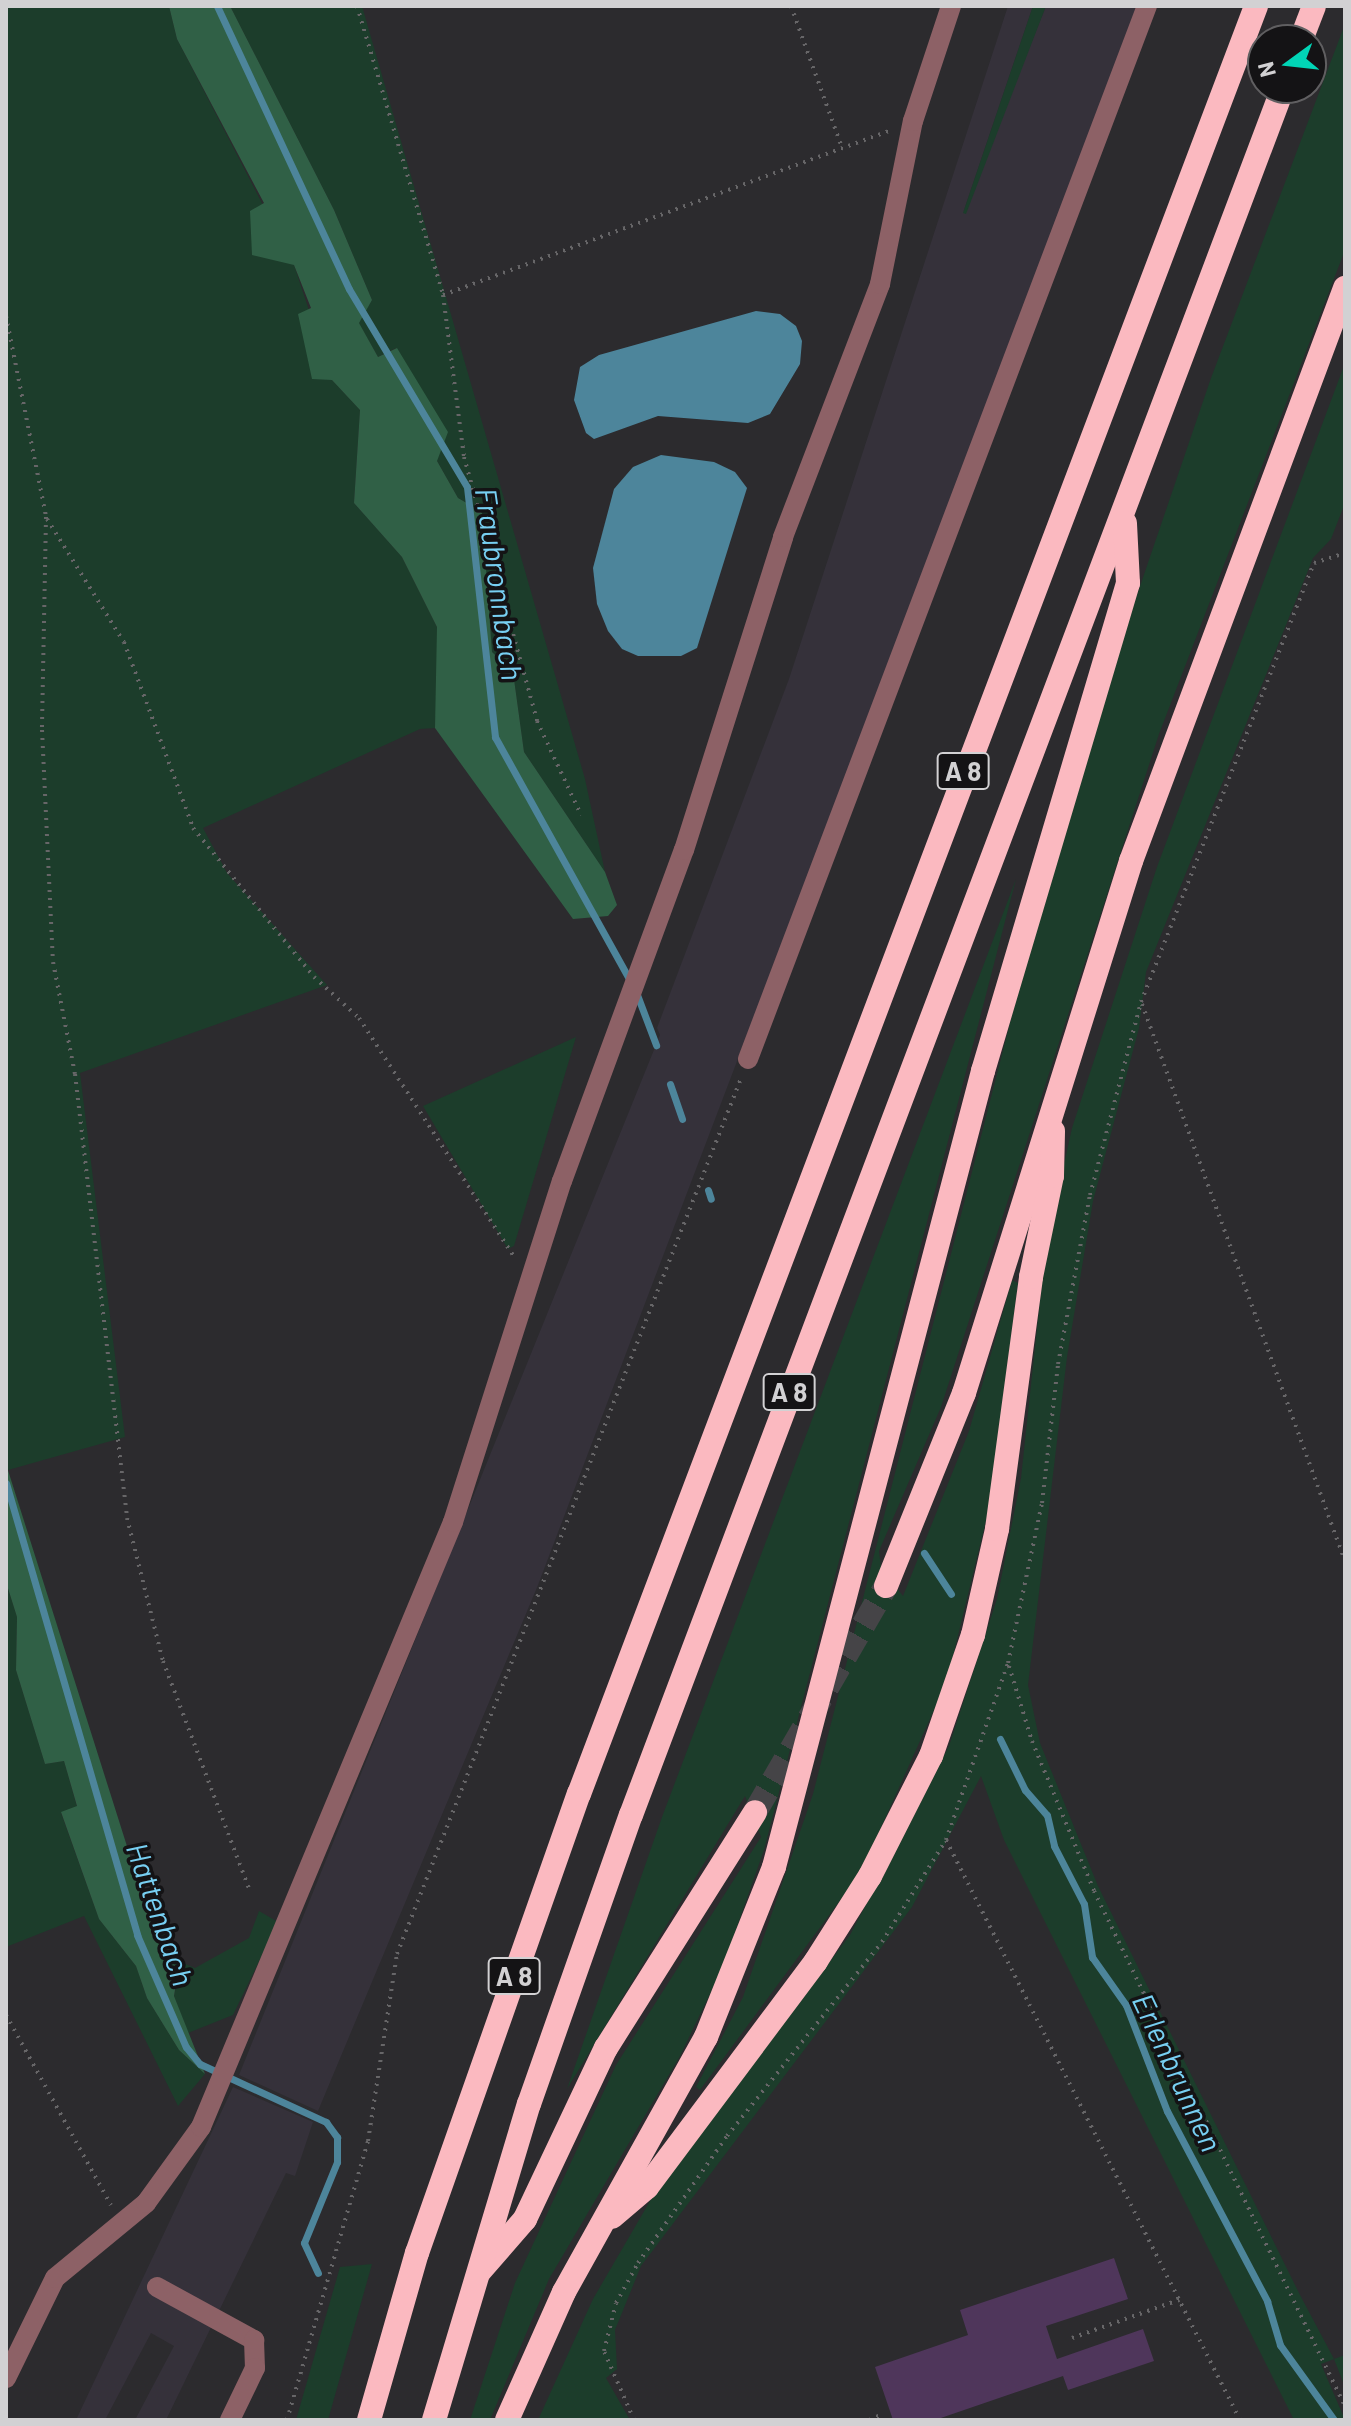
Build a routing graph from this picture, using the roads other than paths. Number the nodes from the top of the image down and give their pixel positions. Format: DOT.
graph roads {
  1 [pos="951,6"];
  2 [pos="1147,6"];
  3 [pos="1256,6"];
  4 [pos="1277,104"];
  5 [pos="1345,288"];
  6 [pos="1124,513"];
  7 [pos="748,1059"];
  8 [pos="1053,1097"];
  9 [pos="886,1586"];
  10 [pos="755,1812"];
  11 [pos="599,2228"];
  12 [pos="474,2279"];
  13 [pos="157,2287"];
  14 [pos="6,2378"];
  15 [pos="230,2420"];
  16 [pos="369,2420"];
  17 [pos="434,2420"];
  18 [pos="507,2420"];
  1 -- 14 [label="lane"];
  2 -- 7 [label="lane"];
  3 -- 16 [label="highway, A 8"];
  4 -- 6 [label="highway, A 8"];
  5 -- 8 [label="highway"];
  6 -- 11 [label="highway, A 8"];
  6 -- 12 [label="highway, A 8"];
  8 -- 9 [label="highway"];
  8 -- 11 [label="highway"];
  10 -- 12 [label="highway, A 8"];
  11 -- 18 [label="highway, A 8"];
  12 -- 17 [label="highway, A 8"];
  13 -- 15 [label="lane"];
}
